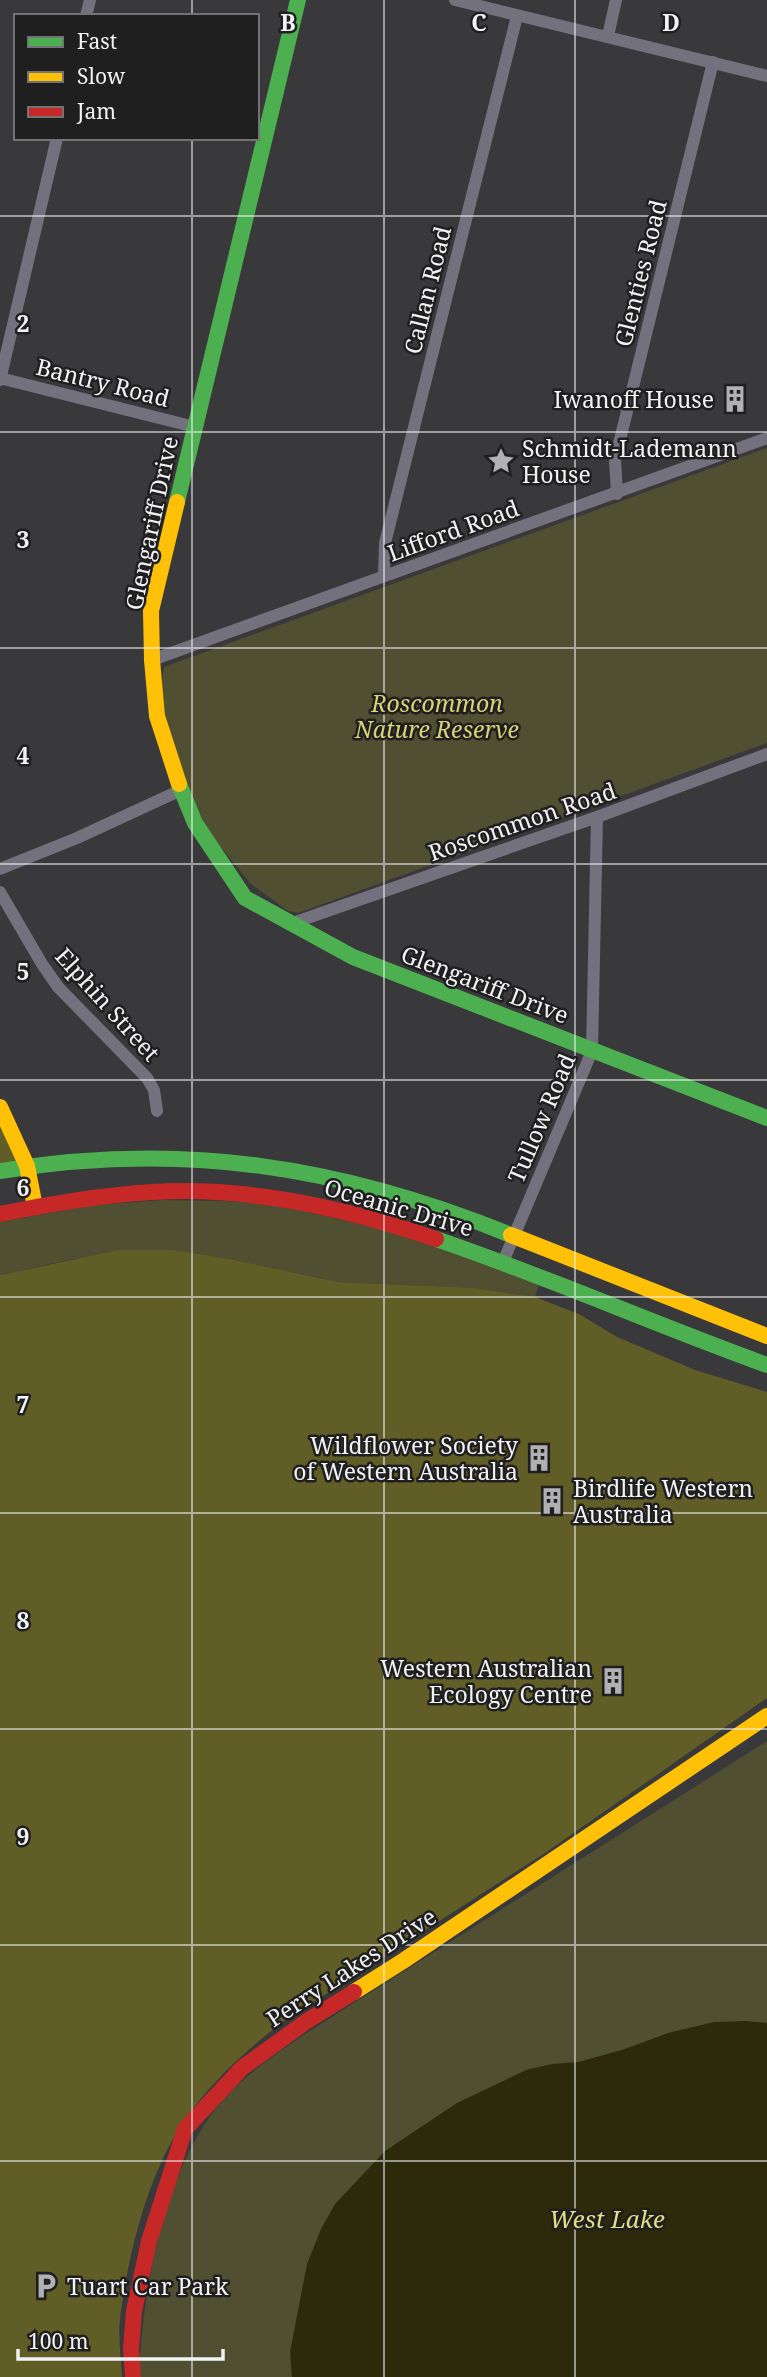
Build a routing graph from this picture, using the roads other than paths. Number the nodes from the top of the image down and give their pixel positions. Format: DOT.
graph roads {
  1 [pos="298,0"];
  2 [pos="455,0"];
  3 [pos="616,0"];
  4 [pos="517,16"];
  5 [pos="608,36"];
  6 [pos="713,62"];
  7 [pos="767,76"];
  8 [pos="57,140"];
  9 [pos="0,379"];
  10 [pos="195,427"];
  11 [pos="767,438"];
  12 [pos="617,494"];
  13 [pos="384,576"];
  14 [pos="152,660"];
  15 [pos="767,754"];
  16 [pos="181,790"];
  17 [pos="597,817"];
  18 [pos="0,869"];
  19 [pos="0,892"];
  20 [pos="290,924"];
  21 [pos="592,1051"];
  22 [pos="0,1107"];
  23 [pos="158,1111"];
  24 [pos="767,1118"];
  25 [pos="27,1166"];
  26 [pos="0,1171"];
  27 [pos="35,1207"];
  28 [pos="0,1214"];
  29 [pos="514,1236"];
  30 [pos="503,1262"];
  31 [pos="767,1336"];
  32 [pos="767,1365"];
  33 [pos="767,1716"];
  34 [pos="133,2377"];
  1 -- 10 [label="street, Glengariff Drive"];
  2 -- 4 [label="street"];
  3 -- 5 [label="street"];
  4 -- 5 [label="street"];
  4 -- 13 [label="street, Callan Road"];
  5 -- 6 [label="street"];
  6 -- 7 [label="street"];
  6 -- 12 [label="street, Glenties Road"];
  8 -- 9 [label="street"];
  9 -- 10 [label="street, Bantry Road"];
  10 -- 14 [label="street, Glengariff Drive"];
  11 -- 12 [label="street, Lifford Road"];
  12 -- 13 [label="street, Lifford Road"];
  13 -- 14 [label="street, Lifford Road"];
  14 -- 16 [label="street, Glengariff Drive"];
  15 -- 17 [label="street, Roscommon Road"];
  16 -- 18 [label="street"];
  16 -- 20 [label="street, Glengariff Drive"];
  17 -- 20 [label="street, Roscommon Road"];
  17 -- 21 [label="street, Tullow Road"];
  19 -- 23 [label="street, Elphin Street"];
  20 -- 21 [label="street, Glengariff Drive"];
  21 -- 24 [label="street, Glengariff Drive"];
  21 -- 29 [label="street, Tullow Road"];
  22 -- 25 [label="street"];
  25 -- 26 [label="street, Oceanic Drive"];
  25 -- 27 [label="street"];
  25 -- 29 [label="street, Oceanic Drive"];
  27 -- 28 [label="street, Oceanic Drive"];
  27 -- 30 [label="street, Oceanic Drive"];
  29 -- 30 [label="street, Tullow Road"];
  29 -- 31 [label="street, Oceanic Drive"];
  30 -- 32 [label="street, Oceanic Drive"];
  33 -- 34 [label="street, Perry Lakes Drive"];
}
